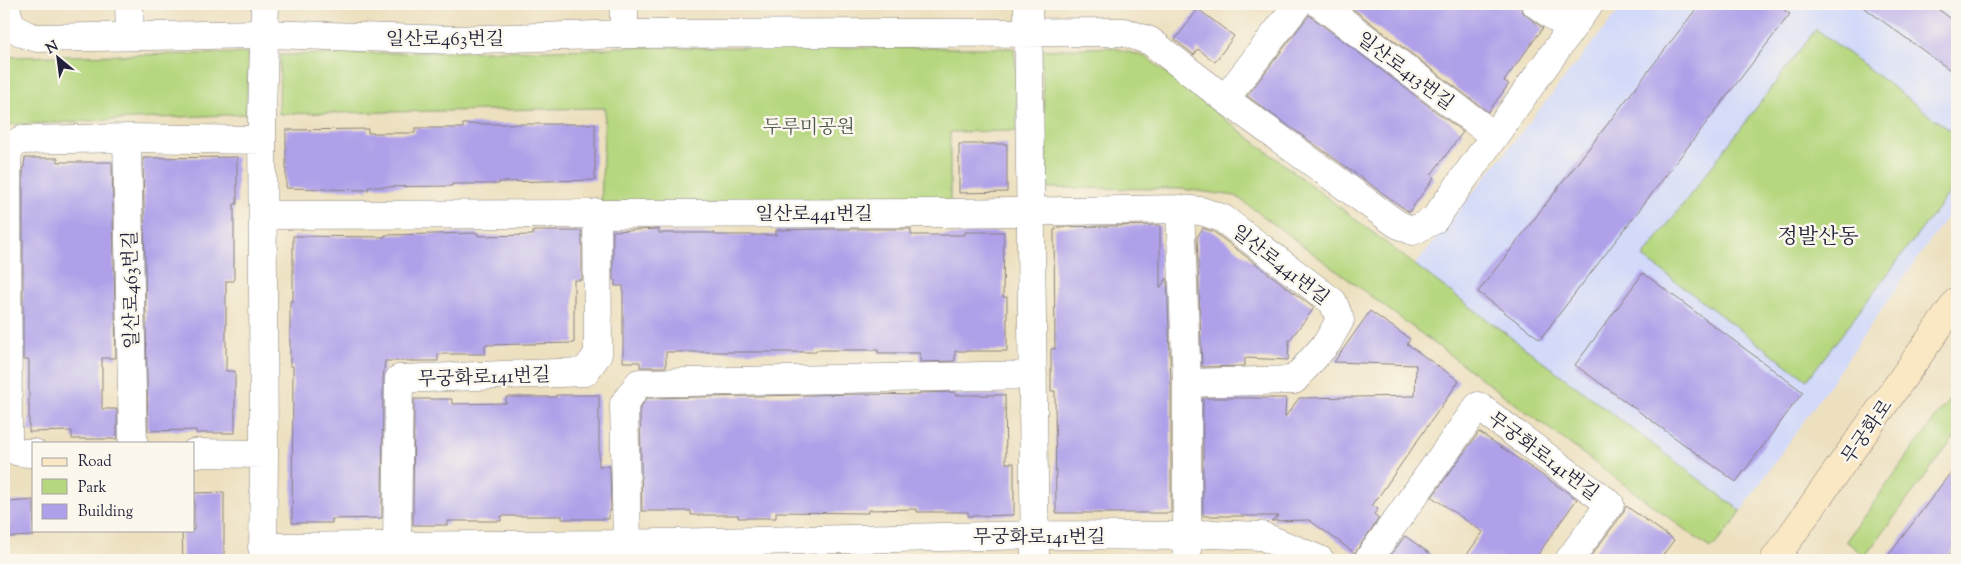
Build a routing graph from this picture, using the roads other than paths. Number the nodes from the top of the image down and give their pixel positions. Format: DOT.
graph roads {
  1 [pos="6,4"];
  2 [pos="129,4"];
  3 [pos="265,4"];
  4 [pos="624,4"];
  5 [pos="1028,4"];
  6 [pos="1298,4"];
  7 [pos="1320,4"];
  8 [pos="1536,4"];
  9 [pos="1589,4"];
  10 [pos="1570,28"];
  11 [pos="1028,33"];
  12 [pos="266,34"];
  13 [pos="624,34"];
  14 [pos="130,35"];
  15 [pos="1225,99"];
  16 [pos="1493,136"];
  17 [pos="127,138"];
  18 [pos="262,140"];
  19 [pos="1180,208"];
  20 [pos="1031,211"];
  21 [pos="597,213"];
  22 [pos="263,215"];
  23 [pos="1957,301"];
  24 [pos="1033,375"];
  25 [pos="1187,383"];
  26 [pos="133,442"];
  27 [pos="22,451"];
  28 [pos="195,453"];
  29 [pos="264,454"];
  30 [pos="627,544"];
  31 [pos="397,545"];
  32 [pos="1035,548"];
  33 [pos="1187,548"];
  34 [pos="891,549"];
  35 [pos="598,552"];
  36 [pos="263,554"];
  37 [pos="1320,560"];
  38 [pos="1368,560"];
  39 [pos="1569,560"];
  40 [pos="1774,560"];
  1 -- 14 [label="street, 일산로463번길"];
  2 -- 14 [label="street"];
  3 -- 12 [label="street"];
  4 -- 13 [label="street"];
  5 -- 11 [label="street"];
  6 -- 15 [label="street"];
  7 -- 16 [label="street, 일산로413번길"];
  8 -- 10 [label="street"];
  9 -- 10 [label="street"];
  10 -- 16 [label="street"];
  11 -- 13 [label="street"];
  11 -- 15 [label="street"];
  11 -- 20 [label="street"];
  12 -- 13 [label="street, 일산로463번길"];
  12 -- 14 [label="street, 일산로463번길"];
  12 -- 18 [label="street"];
  15 -- 16 [label="street"];
  17 -- 18 [label="street"];
  17 -- 26 [label="street, 일산로463번길"];
  17 -- 27 [label="street"];
  18 -- 22 [label="street"];
  19 -- 20 [label="street, 일산로441번길"];
  19 -- 25 [label="street"];
  19 -- 25 [label="street, 일산로441번길"];
  20 -- 21 [label="street, 일산로441번길"];
  20 -- 24 [label="street"];
  21 -- 22 [label="street"];
  21 -- 31 [label="street, 무궁화로141번길"];
  22 -- 29 [label="street"];
  23 -- 40 [label="main road, 무궁화로"];
  24 -- 30 [label="street"];
  24 -- 32 [label="street"];
  25 -- 33 [label="street"];
  28 -- 29 [label="street"];
  29 -- 36 [label="street"];
  30 -- 34 [label="street, 무궁화로141번길"];
  30 -- 35 [label="street, 무궁화로141번길"];
  31 -- 35 [label="street, 무궁화로141번길"];
  31 -- 36 [label="street, 무궁화로141번길"];
  32 -- 33 [label="street, 무궁화로141번길"];
  32 -- 34 [label="street, 무궁화로141번길"];
  33 -- 37 [label="street, 무궁화로141번길"];
  38 -- 39 [label="street, 무궁화로141번길"];
}
